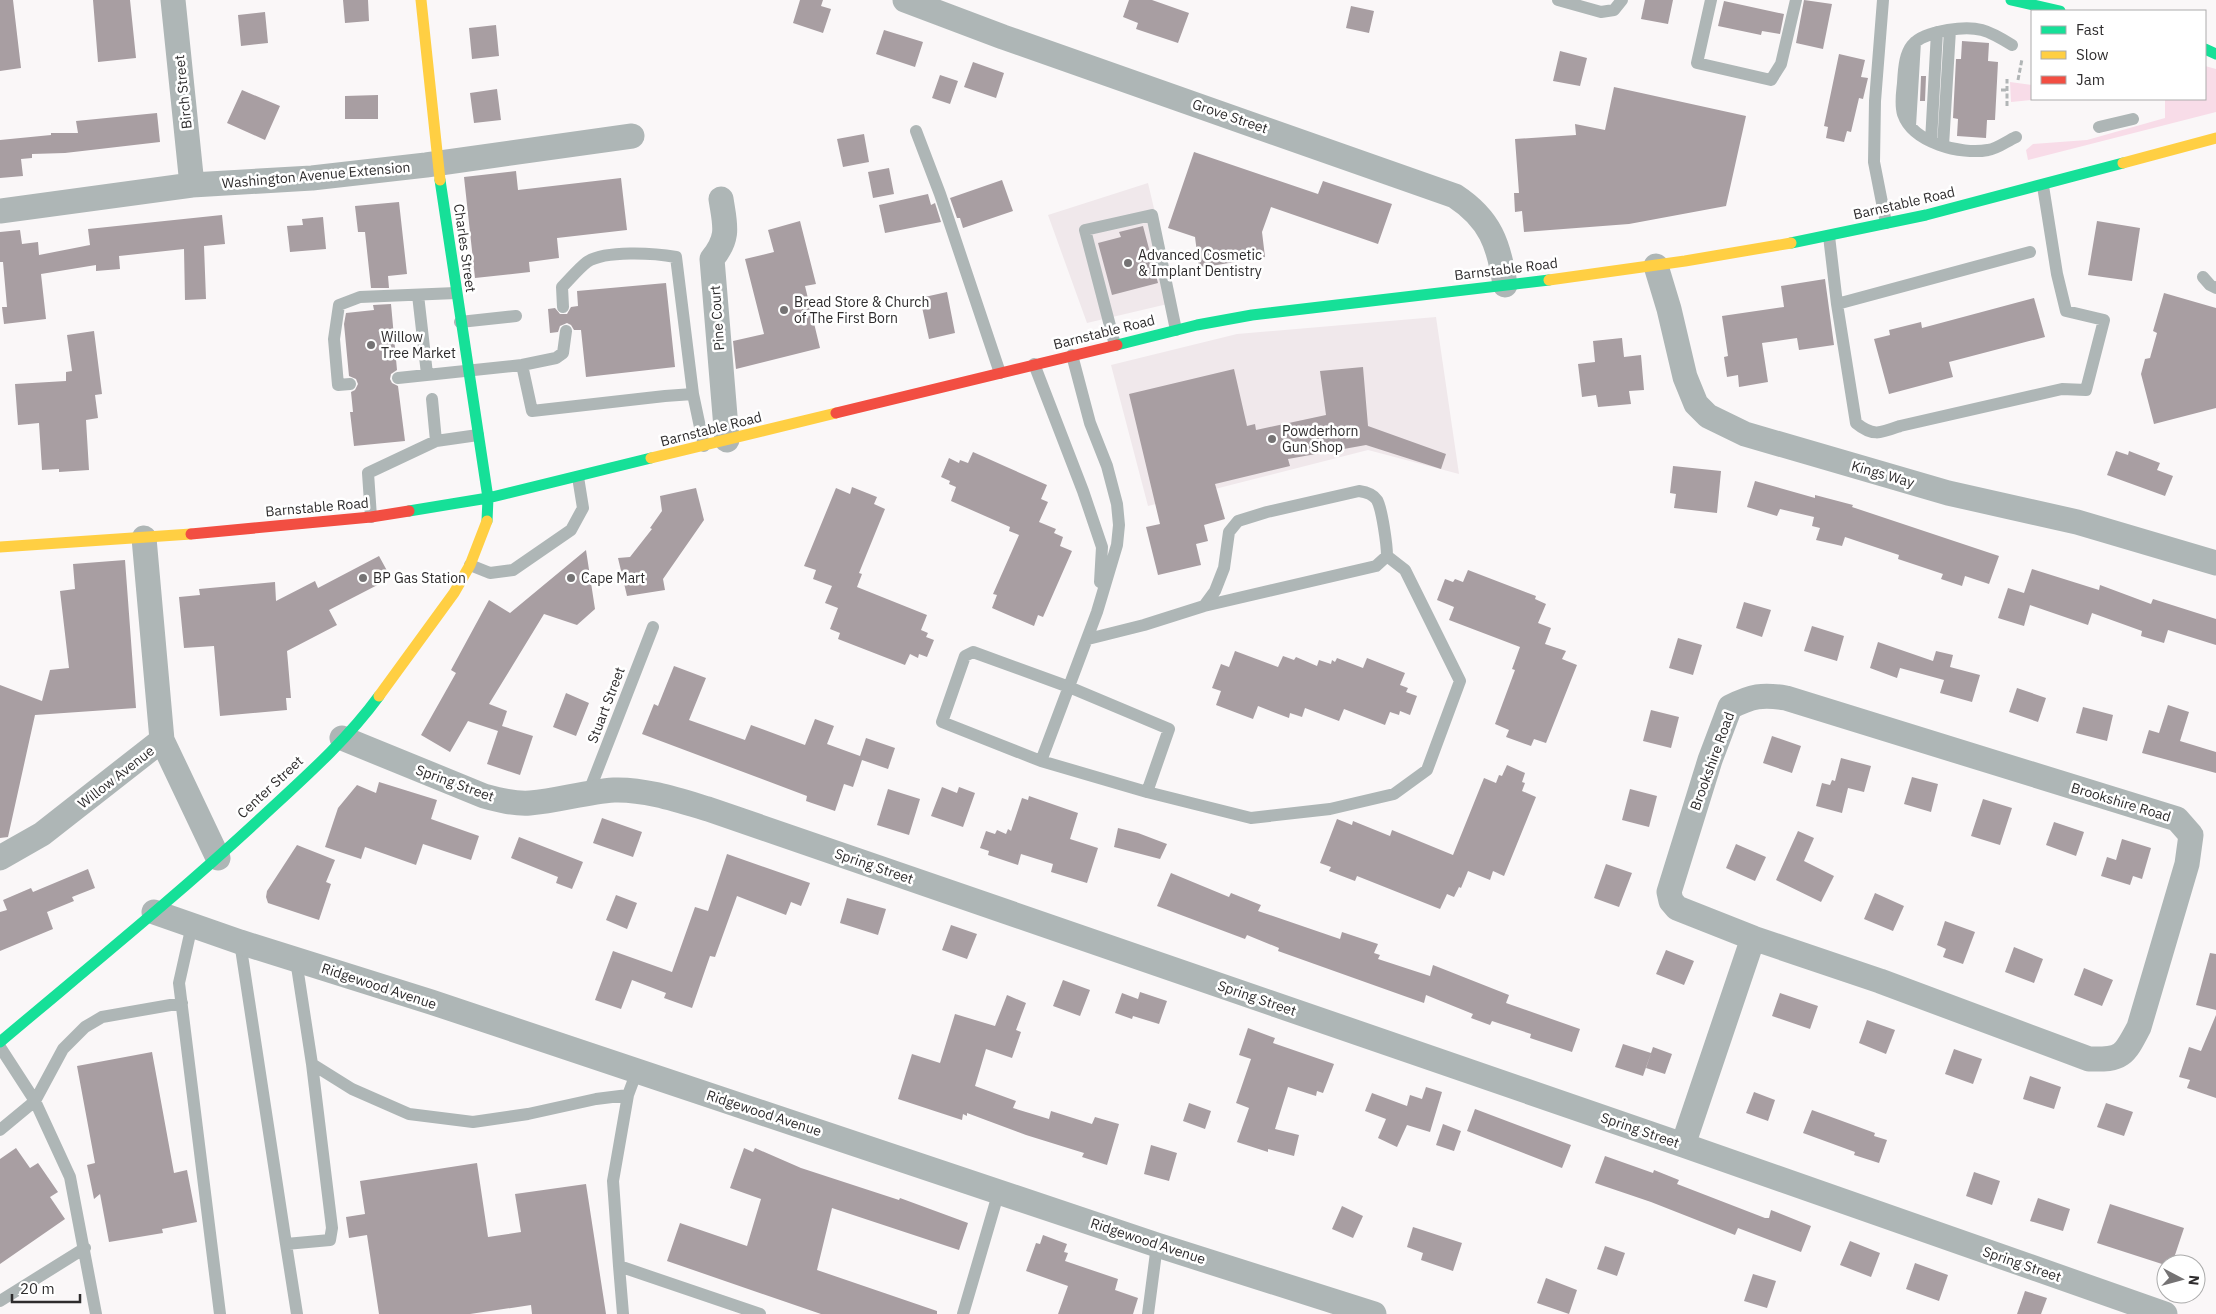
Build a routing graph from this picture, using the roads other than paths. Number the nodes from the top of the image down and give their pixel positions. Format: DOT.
graph roads {
  1 [pos="173,0"];
  2 [pos="421,0"];
  3 [pos="905,0"];
  4 [pos="1558,0"];
  5 [pos="1622,0"];
  6 [pos="1711,0"];
  7 [pos="1796,0"];
  8 [pos="1883,0"];
  9 [pos="2012,0"];
  10 [pos="2056,10"];
  11 [pos="1943,31"];
  12 [pos="2012,45"];
  13 [pos="2133,119"];
  14 [pos="2099,127"];
  15 [pos="916,131"];
  16 [pos="632,136"];
  17 [pos="2016,137"];
  18 [pos="2216,138"];
  19 [pos="1937,144"];
  20 [pos="437,163"];
  21 [pos="192,185"];
  22 [pos="2042,186"];
  23 [pos="721,199"];
  24 [pos="0,210"];
  25 [pos="1886,223"];
  26 [pos="1829,236"];
  27 [pos="2030,252"];
  28 [pos="1656,266"];
  29 [pos="2203,277"];
  30 [pos="1505,285"];
  31 [pos="2216,288"];
  32 [pos="456,293"];
  33 [pos="418,295"];
  34 [pos="1837,304"];
  35 [pos="563,307"];
  36 [pos="516,316"];
  37 [pos="460,322"];
  38 [pos="1176,330"];
  39 [pos="566,331"];
  40 [pos="1115,345"];
  41 [pos="1072,355"];
  42 [pos="1034,364"];
  43 [pos="522,365"];
  44 [pos="468,369"];
  45 [pos="427,374"];
  46 [pos="1000,374"];
  47 [pos="398,378"];
  48 [pos="350,384"];
  49 [pos="693,394"];
  50 [pos="432,399"];
  51 [pos="478,435"];
  52 [pos="436,441"];
  53 [pos="715,443"];
  54 [pos="578,477"];
  55 [pos="488,498"];
  56 [pos="371,517"];
  57 [pos="144,538"];
  58 [pos="0,547"];
  59 [pos="1387,556"];
  60 [pos="2216,563"];
  61 [pos="470,565"];
  62 [pos="1204,606"];
  63 [pos="1097,612"];
  64 [pos="653,627"];
  65 [pos="1088,639"];
  66 [pos="1069,687"];
  67 [pos="342,738"];
  68 [pos="162,740"];
  69 [pos="1042,761"];
  70 [pos="1147,792"];
  71 [pos="588,794"];
  72 [pos="0,858"];
  73 [pos="218,858"];
  74 [pos="154,912"];
  75 [pos="192,925"];
  76 [pos="1753,938"];
  77 [pos="240,942"];
  78 [pos="296,960"];
  79 [pos="182,1003"];
  80 [pos="0,1042"];
  81 [pos="0,1047"];
  82 [pos="312,1064"];
  83 [pos="637,1071"];
  84 [pos="628,1096"];
  85 [pos="35,1101"];
  86 [pos="0,1130"];
  87 [pos="1682,1144"];
  88 [pos="999,1191"];
  89 [pos="286,1244"];
  90 [pos="1157,1245"];
  91 [pos="85,1248"];
  92 [pos="619,1266"];
  93 [pos="0,1301"];
  94 [pos="96,1314"];
  95 [pos="220,1314"];
  96 [pos="297,1314"];
  97 [pos="623,1314"];
  98 [pos="760,1314"];
  99 [pos="963,1314"];
  100 [pos="1148,1314"];
  101 [pos="1374,1314"];
  102 [pos="2165,1314"];
  1 -- 21 [label="street, Birch Street"];
  2 -- 20 [label="main road, Charles Street"];
  3 -- 30 [label="street, Grove Street"];
  4 -- 5 [label="lane"];
  6 -- 7 [label="lane"];
  8 -- 25 [label="lane"];
  9 -- 10 [label="main road"];
  11 -- 12 [label="lane"];
  11 -- 19 [label="lane"];
  11 -- 19 [label="lane"];
  13 -- 14 [label="lane"];
  15 -- 46 [label="lane"];
  16 -- 20 [label="street, Washington Avenue Extension"];
  17 -- 19 [label="lane"];
  18 -- 22 [label="main road, Barnstable Road"];
  20 -- 21 [label="street, Washington Avenue Extension"];
  20 -- 32 [label="main road, Charles Street"];
  21 -- 24 [label="street, Washington Avenue Extension"];
  22 -- 25 [label="main road, Barnstable Road"];
  22 -- 34 [label="lane"];
  23 -- 53 [label="street, Pine Court"];
  25 -- 26 [label="main road, Barnstable Road"];
  26 -- 28 [label="main road, Barnstable Road"];
  26 -- 34 [label="lane"];
  27 -- 34 [label="lane"];
  28 -- 30 [label="main road, Barnstable Road"];
  28 -- 60 [label="street, Kings Way"];
  29 -- 31 [label="lane"];
  30 -- 38 [label="main road, Barnstable Road"];
  32 -- 33 [label="lane"];
  32 -- 37 [label="main road, Charles Street"];
  33 -- 45 [label="lane"];
  33 -- 48 [label="lane"];
  35 -- 49 [label="lane"];
  36 -- 37 [label="lane"];
  37 -- 44 [label="main road, Charles Street"];
  38 -- 40 [label="main road, Barnstable Road"];
  38 -- 40 [label="lane"];
  39 -- 43 [label="lane"];
  40 -- 41 [label="main road, Barnstable Road"];
  41 -- 42 [label="main road, Barnstable Road"];
  41 -- 63 [label="lane"];
  42 -- 46 [label="main road, Barnstable Road"];
  42 -- 63 [label="lane"];
  43 -- 44 [label="lane"];
  43 -- 49 [label="lane"];
  44 -- 45 [label="lane"];
  44 -- 51 [label="main road, Charles Street"];
  45 -- 47 [label="lane"];
  46 -- 53 [label="main road, Barnstable Road"];
  49 -- 53 [label="lane"];
  50 -- 52 [label="lane"];
  51 -- 52 [label="lane"];
  51 -- 55 [label="main road, Charles Street"];
  52 -- 56 [label="lane"];
  53 -- 54 [label="main road, Barnstable Road"];
  54 -- 55 [label="main road, Barnstable Road"];
  54 -- 61 [label="lane"];
  55 -- 56 [label="main road, Barnstable Road"];
  55 -- 61 [label="main road, Center Street"];
  56 -- 57 [label="main road, Barnstable Road"];
  57 -- 58 [label="main road, Barnstable Road"];
  57 -- 68 [label="street, Willow Avenue"];
  59 -- 62 [label="lane"];
  59 -- 62 [label="lane"];
  59 -- 70 [label="lane"];
  61 -- 67 [label="main road, Center Street"];
  62 -- 65 [label="lane"];
  63 -- 65 [label="lane"];
  64 -- 71 [label="lane, Stuart Street"];
  65 -- 66 [label="lane"];
  66 -- 69 [label="lane"];
  66 -- 69 [label="lane"];
  66 -- 70 [label="lane"];
  67 -- 71 [label="street, Spring Street"];
  67 -- 73 [label="main road, Center Street"];
  68 -- 72 [label="street, Willow Avenue"];
  68 -- 73 [label="street"];
  69 -- 70 [label="lane"];
  71 -- 87 [label="street, Spring Street"];
  73 -- 74 [label="main road, Center Street"];
  74 -- 75 [label="street, Ridgewood Avenue"];
  74 -- 80 [label="main road, Center Street"];
  75 -- 77 [label="street, Ridgewood Avenue"];
  75 -- 79 [label="lane"];
  76 -- 76 [label="street, Brookshire Road"];
  76 -- 87 [label="street"];
  77 -- 78 [label="street, Ridgewood Avenue"];
  77 -- 89 [label="lane"];
  78 -- 82 [label="lane"];
  78 -- 83 [label="street, Ridgewood Avenue"];
  79 -- 85 [label="lane"];
  79 -- 95 [label="lane"];
  81 -- 85 [label="lane"];
  82 -- 84 [label="lane"];
  82 -- 89 [label="lane"];
  83 -- 84 [label="lane"];
  83 -- 88 [label="street, Ridgewood Avenue"];
  84 -- 92 [label="lane"];
  85 -- 86 [label="lane"];
  85 -- 91 [label="lane"];
  87 -- 102 [label="street, Spring Street"];
  88 -- 90 [label="street, Ridgewood Avenue"];
  88 -- 99 [label="lane"];
  89 -- 96 [label="lane"];
  90 -- 100 [label="lane"];
  90 -- 101 [label="street, Ridgewood Avenue"];
  91 -- 93 [label="lane"];
  91 -- 94 [label="lane"];
  92 -- 97 [label="lane"];
  92 -- 98 [label="lane"];
}
